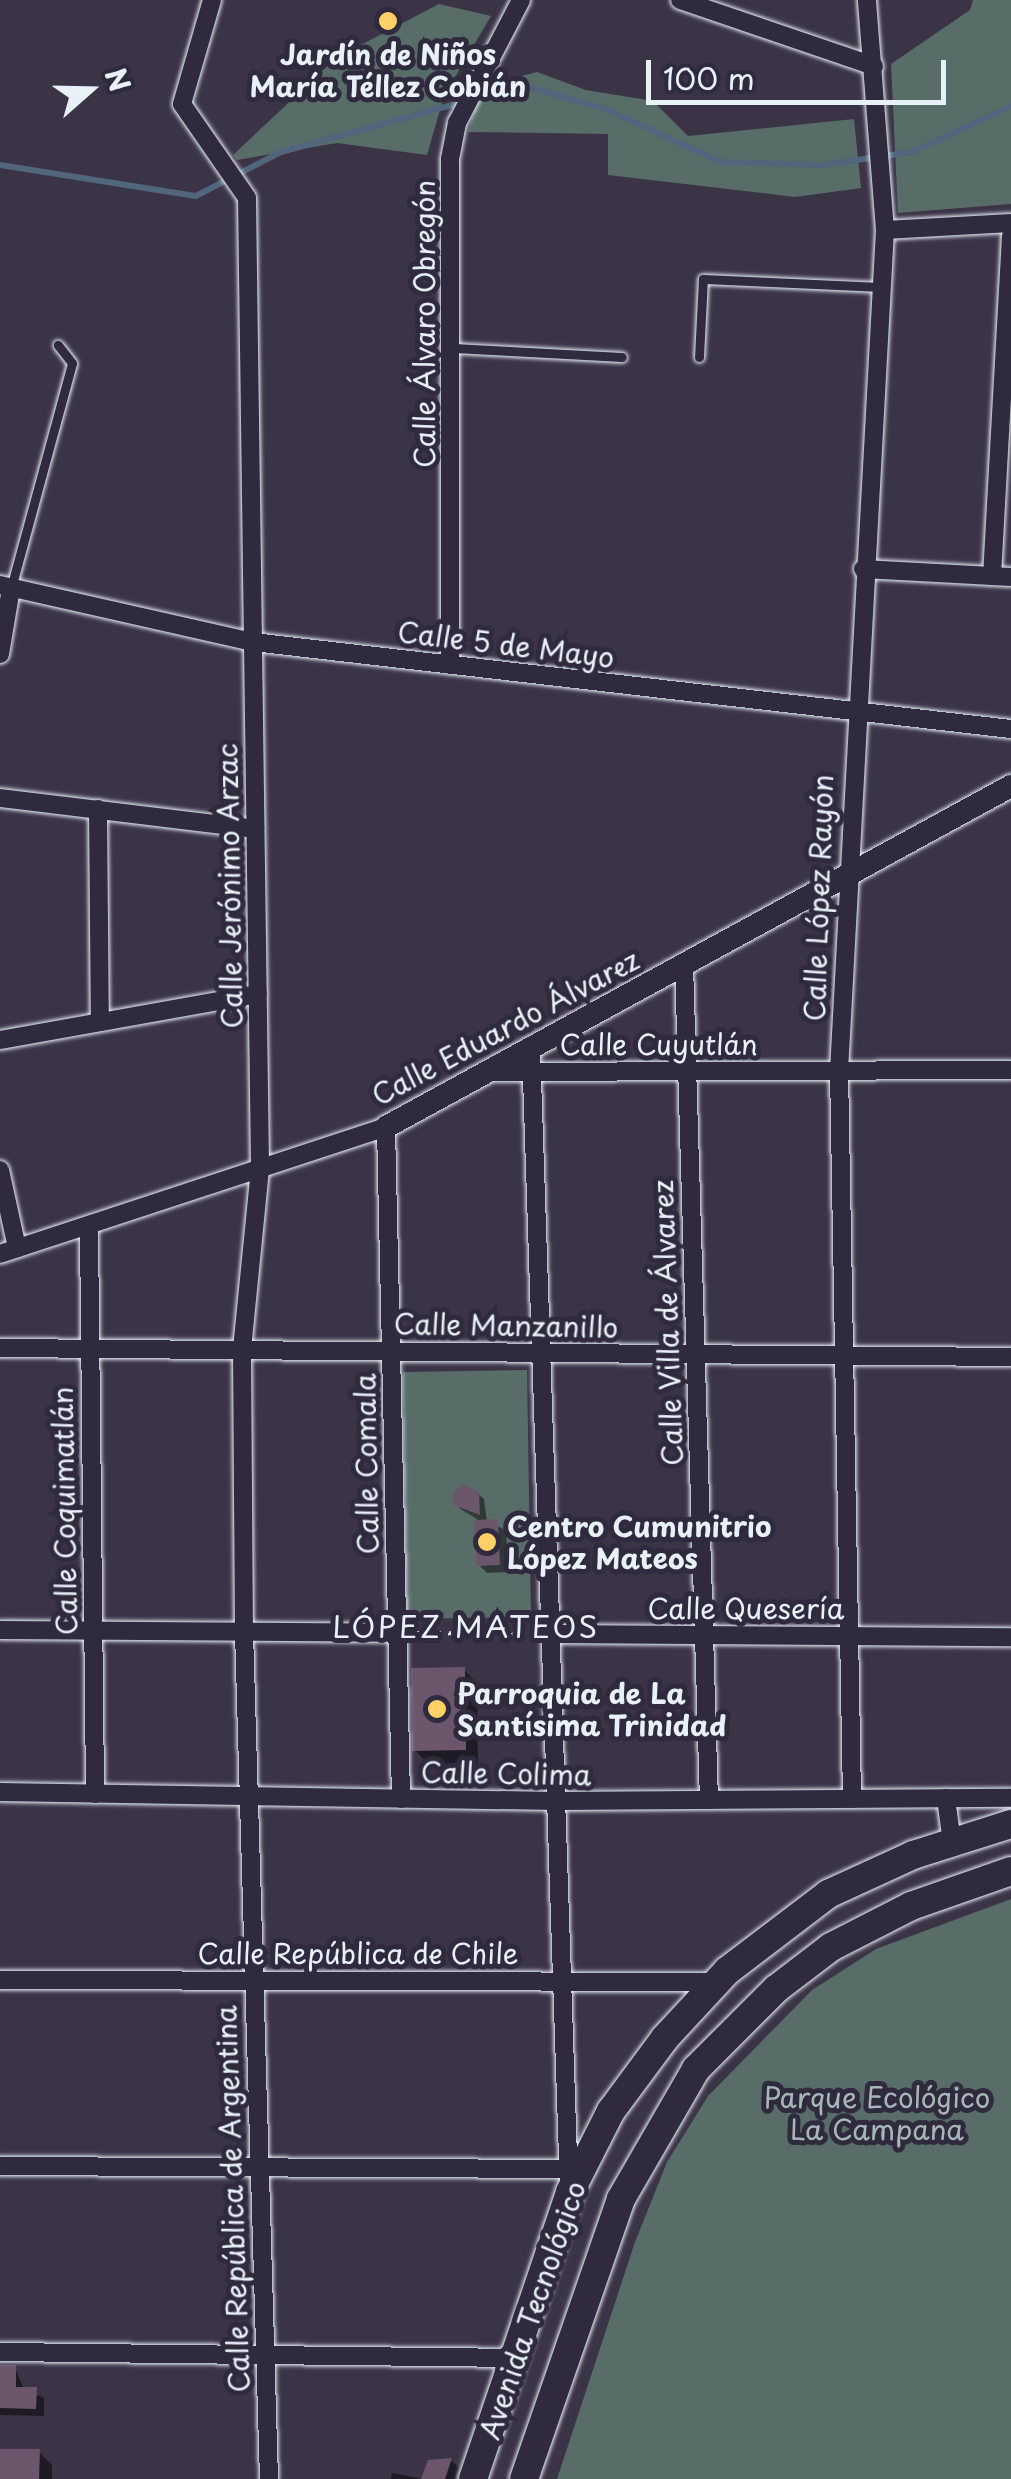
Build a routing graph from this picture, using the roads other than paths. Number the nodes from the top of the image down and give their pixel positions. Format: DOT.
graph roads {
  1 [pos="212,0"];
  2 [pos="521,0"];
  3 [pos="680,0"];
  4 [pos="868,0"];
  5 [pos="874,66"];
  6 [pos="1011,223"];
  7 [pos="885,230"];
  8 [pos="1011,236"];
  9 [pos="882,288"];
  10 [pos="58,346"];
  11 [pos="454,348"];
  12 [pos="699,356"];
  13 [pos="622,357"];
  14 [pos="863,569"];
  15 [pos="1002,577"];
  16 [pos="6,587"];
  17 [pos="253,642"];
  18 [pos="0,654"];
  19 [pos="450,664"];
  20 [pos="854,712"];
  21 [pos="1011,730"];
  22 [pos="1011,786"];
  23 [pos="0,798"];
  24 [pos="98,809"];
  25 [pos="256,828"];
  26 [pos="845,877"];
  27 [pos="684,964"];
  28 [pos="258,994"];
  29 [pos="100,1022"];
  30 [pos="0,1040"];
  31 [pos="531,1060"];
  32 [pos="1011,1070"];
  33 [pos="687,1071"];
  34 [pos="839,1071"];
  35 [pos="386,1127"];
  36 [pos="0,1170"];
  37 [pos="260,1170"];
  38 [pos="89,1228"];
  39 [pos="9,1252"];
  40 [pos="0,1348"];
  41 [pos="90,1348"];
  42 [pos="242,1350"];
  43 [pos="391,1351"];
  44 [pos="541,1353"];
  45 [pos="696,1354"];
  46 [pos="839,1355"];
  47 [pos="1011,1357"];
  48 [pos="0,1630"];
  49 [pos="93,1631"];
  50 [pos="244,1632"];
  51 [pos="398,1633"];
  52 [pos="550,1634"];
  53 [pos="704,1635"];
  54 [pos="846,1636"];
  55 [pos="1011,1637"];
  56 [pos="0,1792"];
  57 [pos="95,1794"];
  58 [pos="246,1796"];
  59 [pos="946,1798"];
  60 [pos="1011,1798"];
  61 [pos="401,1799"];
  62 [pos="852,1799"];
  63 [pos="708,1800"];
  64 [pos="556,1802"];
  65 [pos="1011,1824"];
  66 [pos="952,1843"];
  67 [pos="1011,1871"];
  68 [pos="0,1980"];
  69 [pos="252,1980"];
  70 [pos="562,1982"];
  71 [pos="716,1982"];
  72 [pos="0,2166"];
  73 [pos="259,2167"];
  74 [pos="569,2181"];
  75 [pos="0,2352"];
  76 [pos="265,2355"];
  77 [pos="518,2358"];
  78 [pos="269,2479"];
  79 [pos="473,2479"];
  80 [pos="524,2479"];
  1 -- 17 [label="street, Calle Jerónimo Arzac"];
  2 -- 11 [label="street, Calle Álvaro Obregón"];
  3 -- 5 [label="street"];
  4 -- 5 [label="street, Calle López Rayón"];
  5 -- 7 [label="street, Calle López Rayón"];
  6 -- 7 [label="street"];
  7 -- 9 [label="street, Calle López Rayón"];
  8 -- 15 [label="street"];
  9 -- 12 [label="lane"];
  9 -- 14 [label="street, Calle López Rayón"];
  10 -- 16 [label="lane"];
  11 -- 13 [label="lane"];
  11 -- 19 [label="street, Calle Álvaro Obregón"];
  14 -- 15 [label="street"];
  14 -- 20 [label="street, Calle López Rayón"];
  16 -- 17 [label="street, Calle 5 de Mayo"];
  16 -- 18 [label="street"];
  17 -- 19 [label="street, Calle 5 de Mayo"];
  17 -- 25 [label="street, Calle Jerónimo Arzac"];
  19 -- 20 [label="street, Calle 5 de Mayo"];
  20 -- 21 [label="street, Calle 5 de Mayo"];
  20 -- 26 [label="street, Calle López Rayón"];
  22 -- 26 [label="street, Calle Eduardo Álvarez"];
  23 -- 24 [label="street"];
  24 -- 25 [label="street"];
  24 -- 29 [label="street"];
  25 -- 28 [label="street, Calle Jerónimo Arzac"];
  26 -- 27 [label="street, Calle Eduardo Álvarez"];
  26 -- 34 [label="street, Calle López Rayón"];
  27 -- 31 [label="street, Calle Eduardo Álvarez"];
  27 -- 33 [label="street, Calle Villa de Álvarez"];
  28 -- 29 [label="street"];
  28 -- 37 [label="street, Calle Jerónimo Arzac"];
  29 -- 30 [label="street"];
  31 -- 33 [label="street, Calle Cuyutlán"];
  31 -- 35 [label="street, Calle Eduardo Álvarez"];
  31 -- 44 [label="street"];
  32 -- 34 [label="street, Calle Cuyutlán"];
  33 -- 34 [label="street, Calle Cuyutlán"];
  33 -- 45 [label="street, Calle Villa de Álvarez"];
  34 -- 46 [label="street, Calle López Rayón"];
  35 -- 37 [label="street, Calle Eduardo Álvarez"];
  35 -- 43 [label="street, Calle Comala"];
  36 -- 39 [label="street"];
  37 -- 38 [label="street, Calle Eduardo Álvarez"];
  37 -- 42 [label="street, Calle Jerónimo Arzac"];
  38 -- 39 [label="street, Calle Eduardo Álvarez"];
  38 -- 41 [label="street, Calle Coquimatlán"];
  40 -- 41 [label="street, Calle Manzanillo"];
  41 -- 42 [label="street, Calle Manzanillo"];
  41 -- 49 [label="street, Calle Coquimatlán"];
  42 -- 43 [label="street, Calle Manzanillo"];
  42 -- 50 [label="street, Calle Jerónimo Arzac"];
  43 -- 44 [label="street, Calle Manzanillo"];
  43 -- 51 [label="street, Calle Comala"];
  44 -- 45 [label="street, Calle Manzanillo"];
  44 -- 52 [label="street"];
  45 -- 46 [label="street, Calle Manzanillo"];
  45 -- 53 [label="street, Calle Villa de Álvarez"];
  46 -- 47 [label="street, Calle Manzanillo"];
  46 -- 54 [label="street, Calle López Rayón"];
  48 -- 49 [label="street"];
  49 -- 50 [label="street"];
  49 -- 57 [label="street, Calle Coquimatlán"];
  50 -- 51 [label="street"];
  50 -- 58 [label="street, Calle Jerónimo Arzac"];
  51 -- 61 [label="street, Calle Comala"];
  52 -- 53 [label="street, Calle Quesería"];
  52 -- 64 [label="street"];
  53 -- 54 [label="street, Calle Quesería"];
  53 -- 63 [label="street, Calle Villa de Álvarez"];
  54 -- 55 [label="street, Calle Quesería"];
  54 -- 62 [label="street, Calle López Rayón"];
  56 -- 57 [label="street, Calle Colima"];
  57 -- 58 [label="street, Calle Colima"];
  58 -- 61 [label="street, Calle Colima"];
  58 -- 69 [label="street, Calle República de Argentina"];
  59 -- 60 [label="street, Calle Colima"];
  59 -- 62 [label="street, Calle Colima"];
  59 -- 66 [label="street"];
  61 -- 64 [label="street, Calle Colima"];
  62 -- 63 [label="street, Calle Colima"];
  63 -- 64 [label="street, Calle Colima"];
  64 -- 70 [label="street"];
  65 -- 66 [label="main road, Avenida Tecnológico"];
  66 -- 71 [label="main road, Avenida Tecnológico"];
  67 -- 80 [label="main road, Avenida Tecnológico"];
  68 -- 69 [label="street, Calle República de Chile"];
  69 -- 70 [label="street, Calle República de Chile"];
  69 -- 73 [label="street, Calle República de Argentina"];
  70 -- 71 [label="street, Calle República de Chile"];
  70 -- 74 [label="street"];
  71 -- 74 [label="main road, Avenida Tecnológico"];
  72 -- 73 [label="street"];
  73 -- 74 [label="street"];
  73 -- 76 [label="street, Calle República de Argentina"];
  74 -- 77 [label="main road, Avenida Tecnológico"];
  75 -- 76 [label="street"];
  76 -- 77 [label="street"];
  76 -- 78 [label="street, Calle República de Argentina"];
  77 -- 79 [label="main road, Avenida Tecnológico"];
}
